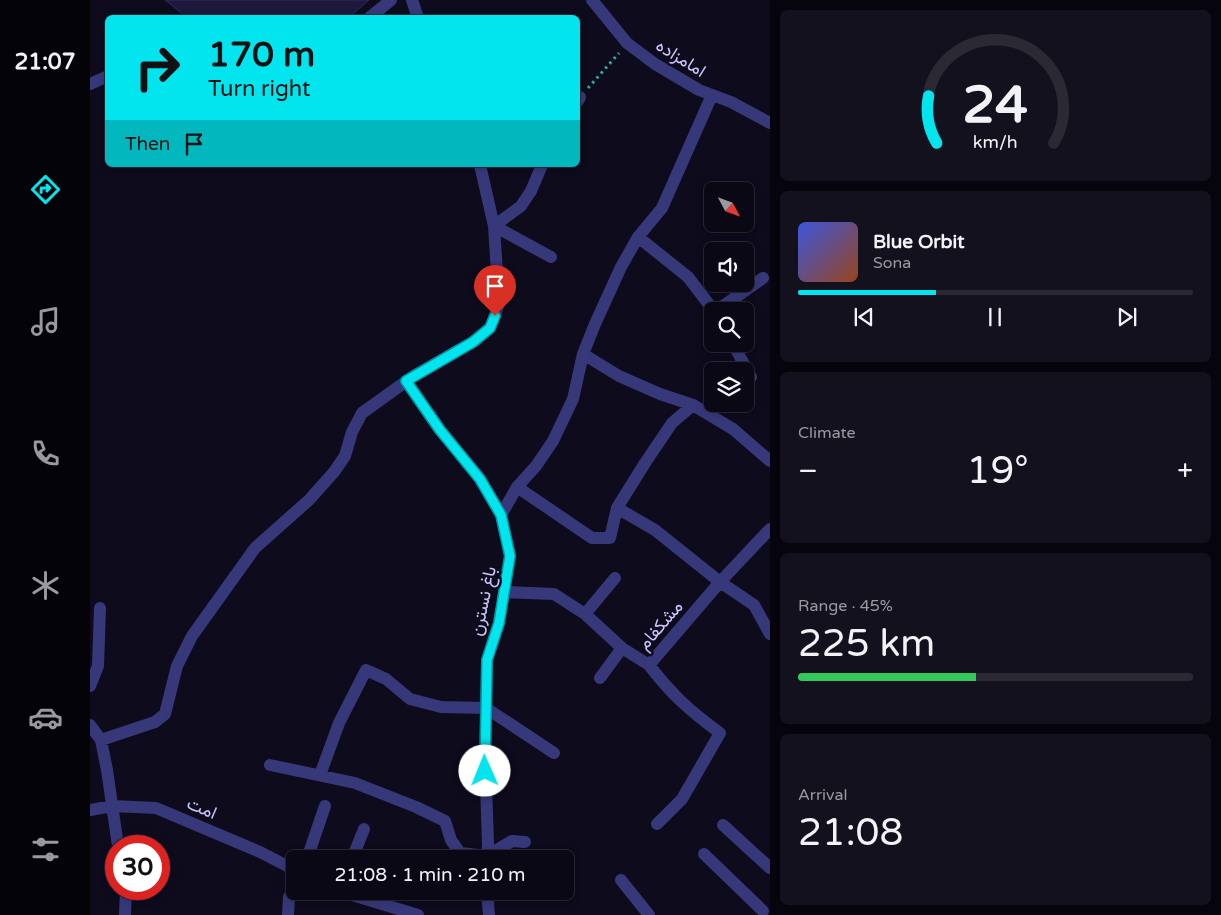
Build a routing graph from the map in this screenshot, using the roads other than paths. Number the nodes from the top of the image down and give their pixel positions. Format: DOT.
graph roads {
  1 [pos="391,0"];
  2 [pos="412,0"];
  3 [pos="592,0"];
  4 [pos="373,15"];
  5 [pos="417,15"];
  6 [pos="105,77"];
  7 [pos="90,84"];
  8 [pos="712,95"];
  9 [pos="770,123"];
  10 [pos="480,167"];
  11 [pos="541,167"];
  12 [pos="494,226"];
  13 [pos="638,237"];
  14 [pos="551,257"];
  15 [pos="763,278"];
  16 [pos="708,302"];
  17 [pos="728,302"];
  18 [pos="583,354"];
  19 [pos="406,381"];
  20 [pos="693,406"];
  21 [pos="770,461"];
  22 [pos="517,488"];
  23 [pos="618,508"];
  24 [pos="501,515"];
  25 [pos="770,529"];
  26 [pos="616,578"];
  27 [pos="720,582"];
  28 [pos="505,592"];
  29 [pos="100,608"];
  30 [pos="585,614"];
  31 [pos="770,634"];
  32 [pos="622,648"];
  33 [pos="649,666"];
  34 [pos="600,678"];
  35 [pos="90,686"];
  36 [pos="486,708"];
  37 [pos="90,725"];
  38 [pos="101,740"];
  39 [pos="554,752"];
  40 [pos="270,765"];
  41 [pos="320,775"];
  42 [pos="112,806"];
  43 [pos="325,806"];
  44 [pos="90,810"];
  45 [pos="656,824"];
  46 [pos="723,825"];
  47 [pos="364,829"];
  48 [pos="116,835"];
  49 [pos="525,842"];
  50 [pos="311,850"];
  51 [pos="356,850"];
  52 [pos="458,850"];
  53 [pos="487,850"];
  54 [pos="499,850"];
  55 [pos="704,854"];
  56 [pos="286,865"];
  57 [pos="770,868"];
  58 [pos="621,880"];
  59 [pos="126,900"];
  60 [pos="288,900"];
  61 [pos="369,900"];
  62 [pos="488,900"];
  63 [pos="764,911"];
  64 [pos="125,915"];
  65 [pos="288,915"];
  66 [pos="418,915"];
  67 [pos="489,915"];
  68 [pos="649,915"];
  1 -- 4 [label="street"];
  2 -- 5 [label="street"];
  3 -- 8 [label="street, امامزاده"];
  6 -- 7 [label="street"];
  8 -- 9 [label="street, امامزاده"];
  8 -- 13 [label="street"];
  10 -- 12 [label="street"];
  11 -- 12 [label="street"];
  12 -- 14 [label="street"];
  12 -- 19 [label="street"];
  13 -- 16 [label="street"];
  13 -- 18 [label="street"];
  15 -- 17 [label="street"];
  18 -- 20 [label="street"];
  18 -- 22 [label="street"];
  19 -- 24 [label="street, باغ نسترن"];
  19 -- 38 [label="street"];
  20 -- 21 [label="street"];
  20 -- 23 [label="street"];
  22 -- 23 [label="street"];
  22 -- 24 [label="street"];
  23 -- 27 [label="street"];
  24 -- 28 [label="street, باغ نسترن"];
  25 -- 27 [label="street, مشکفام"];
  26 -- 30 [label="street"];
  27 -- 31 [label="street"];
  27 -- 33 [label="street, مشکفام"];
  28 -- 30 [label="street, مشکفام"];
  28 -- 36 [label="street, باغ نسترن"];
  29 -- 35 [label="street"];
  30 -- 32 [label="street, مشکفام"];
  32 -- 33 [label="street, مشکفام"];
  32 -- 34 [label="street"];
  33 -- 45 [label="street"];
  36 -- 39 [label="street"];
  36 -- 41 [label="street"];
  36 -- 53 [label="street, باغ نسترن"];
  37 -- 38 [label="street"];
  38 -- 42 [label="street"];
  40 -- 41 [label="street"];
  41 -- 52 [label="street"];
  42 -- 44 [label="street, امت"];
  42 -- 48 [label="street"];
  42 -- 56 [label="street, امت"];
  43 -- 50 [label="street"];
  46 -- 57 [label="street"];
  47 -- 51 [label="street"];
  49 -- 54 [label="street"];
  55 -- 63 [label="street"];
  58 -- 68 [label="street"];
  59 -- 64 [label="street"];
  60 -- 65 [label="street"];
  61 -- 66 [label="street"];
  62 -- 67 [label="street"];
}
